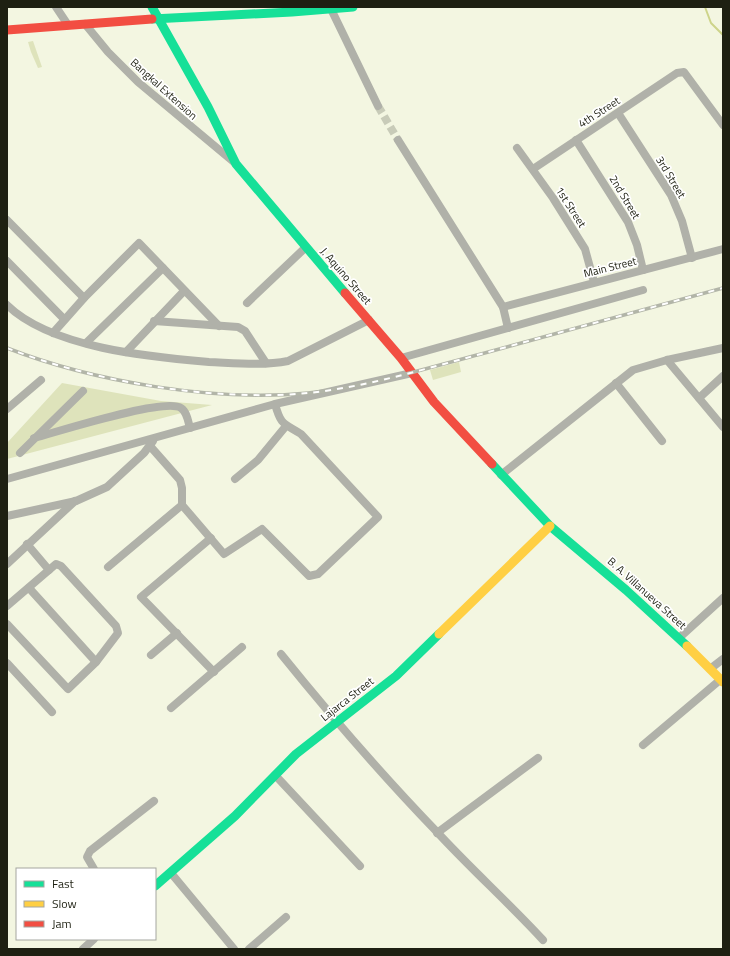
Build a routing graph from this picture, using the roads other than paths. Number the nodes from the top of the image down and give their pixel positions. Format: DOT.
graph roads {
  1 [pos="56,7"];
  2 [pos="152,7"];
  3 [pos="353,7"];
  4 [pos="331,9"];
  5 [pos="158,18"];
  6 [pos="85,24"];
  7 [pos="68,25"];
  8 [pos="7,30"];
  9 [pos="378,106"];
  10 [pos="618,113"];
  11 [pos="723,125"];
  12 [pos="398,140"];
  13 [pos="576,140"];
  14 [pos="517,148"];
  15 [pos="236,164"];
  16 [pos="533,169"];
  17 [pos="7,220"];
  18 [pos="305,248"];
  19 [pos="723,249"];
  20 [pos="692,258"];
  21 [pos="7,261"];
  22 [pos="163,268"];
  23 [pos="643,270"];
  24 [pos="594,282"];
  25 [pos="643,290"];
  26 [pos="184,291"];
  27 [pos="84,298"];
  28 [pos="247,303"];
  29 [pos="7,305"];
  30 [pos="503,307"];
  31 [pos="64,319"];
  32 [pos="369,320"];
  33 [pos="154,321"];
  34 [pos="219,326"];
  35 [pos="508,328"];
  36 [pos="53,333"];
  37 [pos="86,343"];
  38 [pos="723,348"];
  39 [pos="126,352"];
  40 [pos="401,358"];
  41 [pos="667,360"];
  42 [pos="266,364"];
  43 [pos="412,373"];
  44 [pos="723,376"];
  45 [pos="41,380"];
  46 [pos="616,383"];
  47 [pos="83,391"];
  48 [pos="699,398"];
  49 [pos="275,404"];
  50 [pos="7,409"];
  51 [pos="286,426"];
  52 [pos="723,427"];
  53 [pos="190,428"];
  54 [pos="155,437"];
  55 [pos="34,438"];
  56 [pos="662,442"];
  57 [pos="150,446"];
  58 [pos="20,453"];
  59 [pos="501,475"];
  60 [pos="7,479"];
  61 [pos="235,479"];
  62 [pos="76,501"];
  63 [pos="182,505"];
  64 [pos="7,516"];
  65 [pos="550,526"];
  66 [pos="211,538"];
  67 [pos="27,544"];
  68 [pos="7,564"];
  69 [pos="108,568"];
  70 [pos="48,570"];
  71 [pos="28,588"];
  72 [pos="723,598"];
  73 [pos="7,606"];
  74 [pos="7,624"];
  75 [pos="176,633"];
  76 [pos="679,638"];
  77 [pos="242,647"];
  78 [pos="282,654"];
  79 [pos="151,655"];
  80 [pos="723,659"];
  81 [pos="96,662"];
  82 [pos="7,663"];
  83 [pos="710,669"];
  84 [pos="214,672"];
  85 [pos="722,681"];
  86 [pos="171,708"];
  87 [pos="52,712"];
  88 [pos="336,722"];
  89 [pos="643,745"];
  90 [pos="538,758"];
  91 [pos="275,775"];
  92 [pos="154,801"];
  93 [pos="437,833"];
  94 [pos="360,866"];
  95 [pos="93,868"];
  96 [pos="171,873"];
  97 [pos="156,885"];
  98 [pos="286,917"];
  99 [pos="93,940"];
  100 [pos="543,940"];
  101 [pos="83,949"];
  102 [pos="234,949"];
  103 [pos="249,949"];
  1 -- 7 [label="street"];
  2 -- 5 [label="street, J. Aquino Street"];
  3 -- 4 [label="street"];
  4 -- 5 [label="street"];
  4 -- 9 [label="street"];
  5 -- 6 [label="street"];
  5 -- 15 [label="street, J. Aquino Street"];
  6 -- 7 [label="street"];
  6 -- 15 [label="street, Bangkal Extension"];
  7 -- 8 [label="street"];
  10 -- 11 [label="street, 4th Street"];
  10 -- 13 [label="street, 4th Street"];
  10 -- 20 [label="street, 3rd Street"];
  12 -- 30 [label="street"];
  13 -- 16 [label="street, 4th Street"];
  13 -- 23 [label="street, 2nd Street"];
  14 -- 16 [label="street, 1st Street"];
  15 -- 18 [label="street, J. Aquino Street"];
  16 -- 24 [label="street, 1st Street"];
  17 -- 27 [label="street"];
  18 -- 28 [label="street"];
  18 -- 32 [label="street, J. Aquino Street"];
  19 -- 20 [label="street, Main Street"];
  20 -- 23 [label="street, Main Street"];
  21 -- 31 [label="street"];
  22 -- 26 [label="street"];
  22 -- 27 [label="street"];
  22 -- 37 [label="street"];
  23 -- 24 [label="street, Main Street"];
  24 -- 30 [label="street, Main Street"];
  25 -- 35 [label="street"];
  26 -- 33 [label="street"];
  26 -- 34 [label="street"];
  27 -- 31 [label="street"];
  29 -- 36 [label="street"];
  30 -- 35 [label="street"];
  31 -- 36 [label="street"];
  32 -- 40 [label="street, J. Aquino Street"];
  32 -- 42 [label="street"];
  33 -- 34 [label="street"];
  33 -- 39 [label="street"];
  34 -- 42 [label="street"];
  35 -- 40 [label="street"];
  36 -- 37 [label="street"];
  37 -- 39 [label="street"];
  38 -- 41 [label="street"];
  39 -- 42 [label="street"];
  40 -- 43 [label="street, J. Aquino Street"];
  41 -- 46 [label="street"];
  41 -- 48 [label="street"];
  43 -- 49 [label="street"];
  43 -- 59 [label="street, J. Aquino Street"];
  44 -- 48 [label="street"];
  45 -- 50 [label="street"];
  46 -- 56 [label="street"];
  46 -- 59 [label="street"];
  47 -- 55 [label="street"];
  48 -- 52 [label="street"];
  49 -- 51 [label="street"];
  49 -- 53 [label="street"];
  51 -- 61 [label="street"];
  51 -- 66 [label="street"];
  53 -- 54 [label="street"];
  53 -- 55 [label="street"];
  54 -- 57 [label="street"];
  54 -- 60 [label="street"];
  55 -- 58 [label="street"];
  57 -- 62 [label="street"];
  57 -- 63 [label="street"];
  59 -- 65 [label="street, J. Aquino Street"];
  62 -- 64 [label="street"];
  62 -- 67 [label="street"];
  63 -- 66 [label="street"];
  63 -- 69 [label="street"];
  65 -- 76 [label="street, B. A. Villanueva Street"];
  65 -- 88 [label="street, Lajarca Street"];
  66 -- 75 [label="street"];
  67 -- 68 [label="street"];
  67 -- 70 [label="street"];
  70 -- 71 [label="street"];
  70 -- 81 [label="street"];
  71 -- 73 [label="street"];
  71 -- 81 [label="street"];
  72 -- 76 [label="street"];
  74 -- 81 [label="street"];
  75 -- 79 [label="street"];
  75 -- 84 [label="street"];
  76 -- 83 [label="street, B. A. Villanueva Street"];
  77 -- 84 [label="street"];
  78 -- 88 [label="street"];
  80 -- 83 [label="street"];
  82 -- 87 [label="street"];
  83 -- 85 [label="street, B. A. Villanueva Street"];
  84 -- 86 [label="street"];
  85 -- 89 [label="street"];
  88 -- 91 [label="street, Lajarca Street"];
  88 -- 93 [label="street"];
  90 -- 93 [label="street"];
  91 -- 94 [label="street"];
  91 -- 96 [label="street, Lajarca Street"];
  92 -- 95 [label="street"];
  93 -- 100 [label="street"];
  96 -- 97 [label="street, Lajarca Street"];
  96 -- 102 [label="street"];
  98 -- 103 [label="street"];
  99 -- 101 [label="street"];
}
